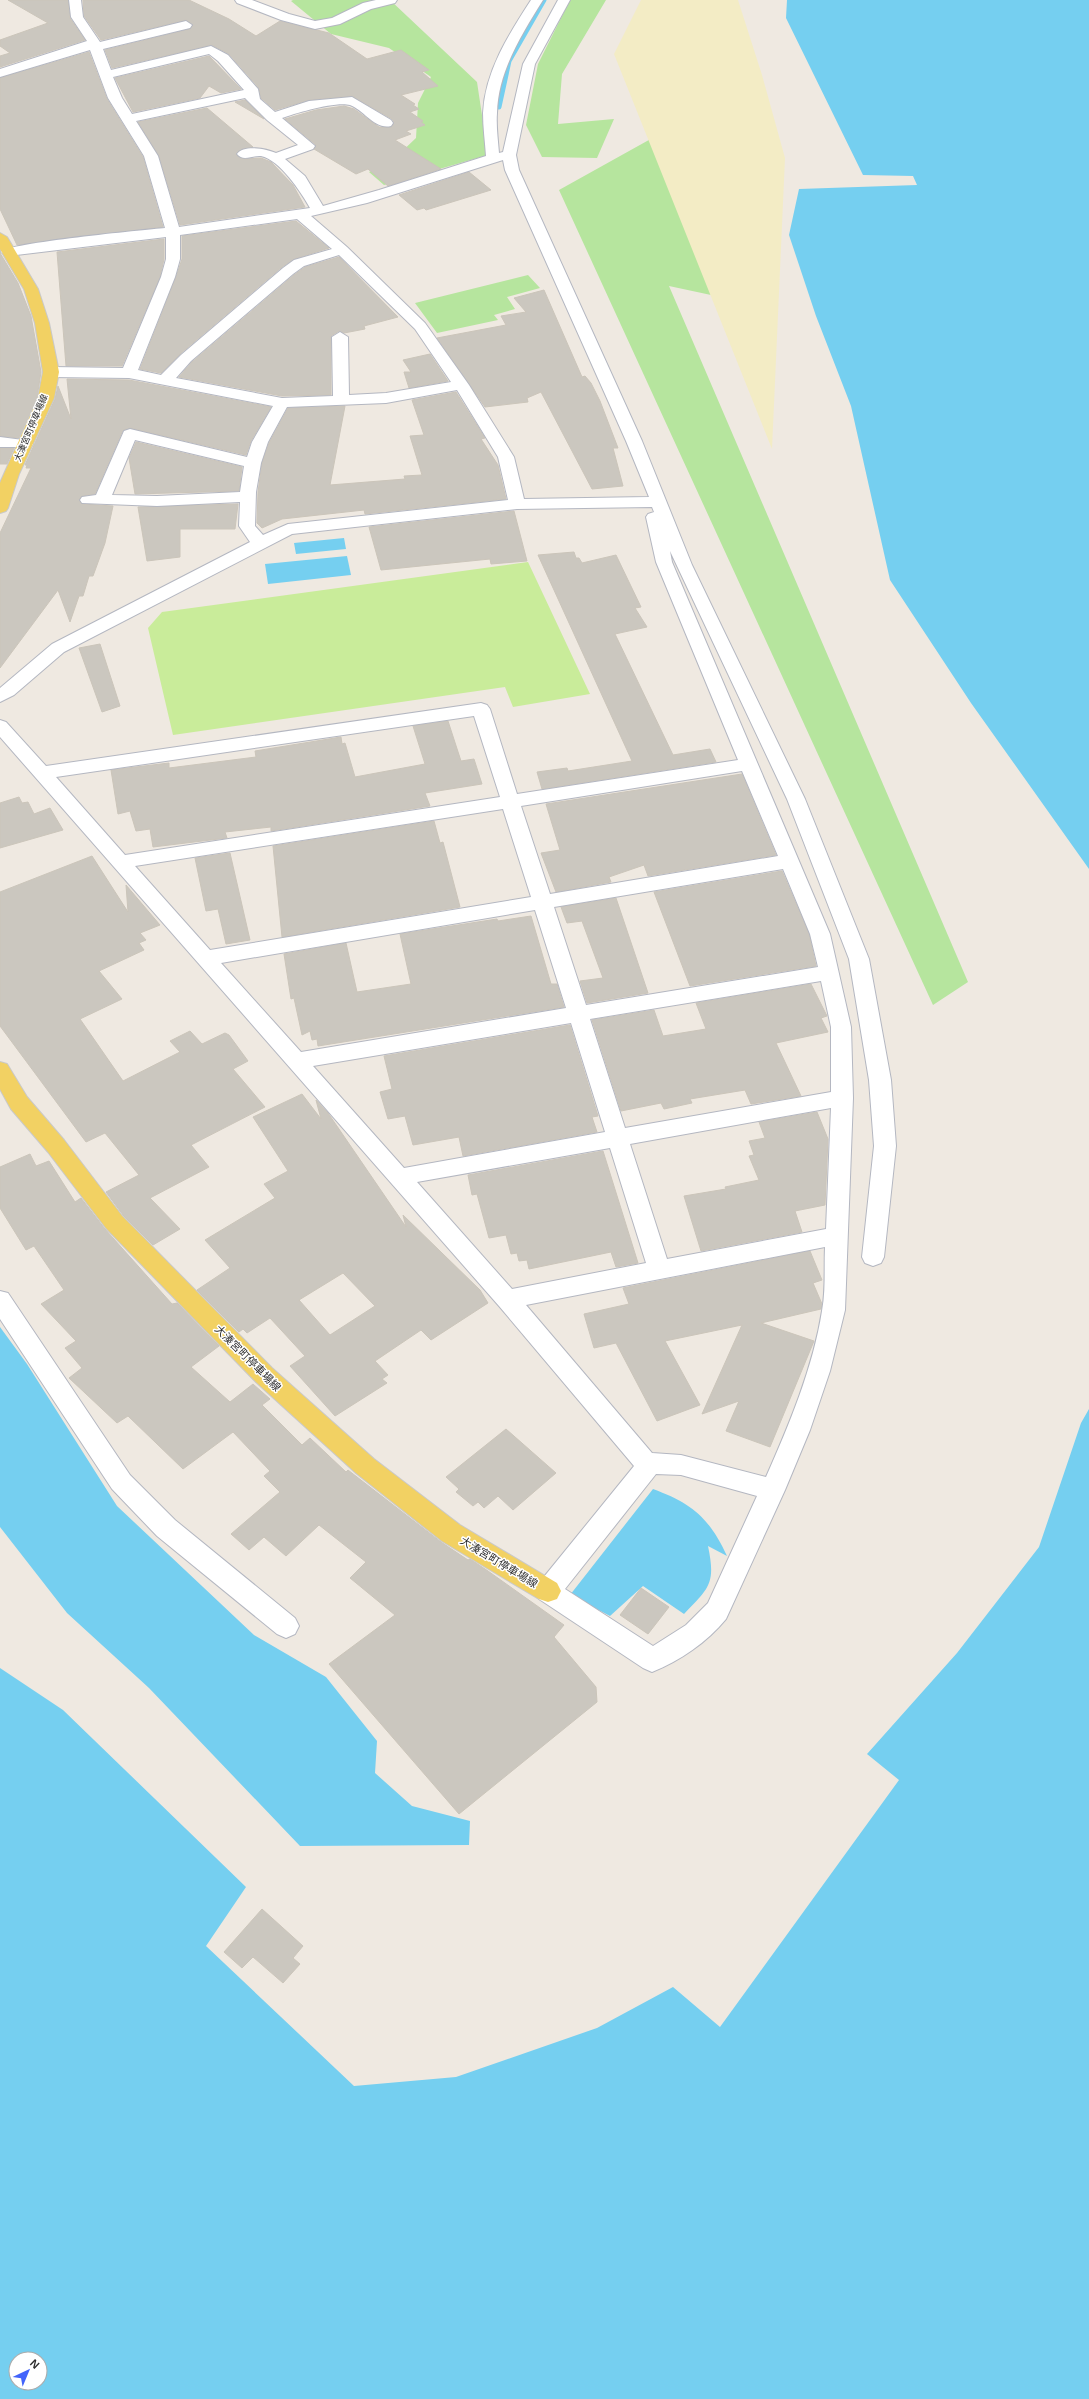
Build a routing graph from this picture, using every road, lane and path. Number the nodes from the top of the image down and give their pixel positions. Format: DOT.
graph roads {
  1 [pos="75,0"];
  2 [pos="241,0"];
  3 [pos="391,0"];
  4 [pos="537,0"];
  5 [pos="564,0"];
  6 [pos="186,25"];
  7 [pos="94,45"];
  8 [pos="0,73"];
  9 [pos="106,75"];
  10 [pos="253,92"];
  11 [pos="272,117"];
  12 [pos="127,119"];
  13 [pos="386,123"];
  14 [pos="244,154"];
  15 [pos="509,155"];
  16 [pos="275,158"];
  17 [pos="494,158"];
  18 [pos="320,211"];
  19 [pos="300,214"];
  20 [pos="173,231"];
  21 [pos="0,238"];
  22 [pos="342,250"];
  23 [pos="8,252"];
  24 [pos="340,337"];
  25 [pos="51,372"];
  26 [pos="129,373"];
  27 [pos="165,380"];
  28 [pos="461,385"];
  29 [pos="342,401"];
  30 [pos="282,403"];
  31 [pos="0,442"];
  32 [pos="25,444"];
  33 [pos="253,463"];
  34 [pos="248,497"];
  35 [pos="655,502"];
  36 [pos="517,504"];
  37 [pos="0,508"];
  38 [pos="260,543"];
  39 [pos="0,696"];
  40 [pos="0,726"];
  41 [pos="750,764"];
  42 [pos="41,773"];
  43 [pos="509,802"];
  44 [pos="120,862"];
  45 [pos="790,862"];
  46 [pos="542,903"];
  47 [pos="206,958"];
  48 [pos="829,972"];
  49 [pos="579,1015"];
  50 [pos="297,1061"];
  51 [pos="0,1070"];
  52 [pos="842,1098"];
  53 [pos="618,1138"];
  54 [pos="399,1177"];
  55 [pos="836,1236"];
  56 [pos="872,1257"];
  57 [pos="660,1271"];
  58 [pos="506,1299"];
  59 [pos="0,1300"];
  60 [pos="646,1463"];
  61 [pos="773,1490"];
  62 [pos="548,1591"];
  63 [pos="286,1626"];
  1 -- 7 [label="street"];
  2 -- 3 [label="street"];
  4 -- 17 [label="street"];
  5 -- 15 [label="street"];
  6 -- 7 [label="street"];
  7 -- 8 [label="street"];
  7 -- 9 [label="street"];
  9 -- 10 [label="street"];
  9 -- 12 [label="street"];
  10 -- 11 [label="street"];
  10 -- 12 [label="street"];
  11 -- 13 [label="street"];
  11 -- 16 [label="street"];
  12 -- 20 [label="street"];
  14 -- 16 [label="street"];
  15 -- 17 [label="street"];
  15 -- 35 [label="street"];
  16 -- 18 [label="street"];
  17 -- 18 [label="street"];
  18 -- 19 [label="street"];
  19 -- 20 [label="street"];
  19 -- 22 [label="street"];
  20 -- 23 [label="street"];
  20 -- 26 [label="street"];
  21 -- 23 [label="main road, 大湊宮町停車場線"];
  22 -- 27 [label="street"];
  22 -- 28 [label="street"];
  23 -- 25 [label="main road, 大湊宮町停車場線"];
  24 -- 29 [label="street"];
  25 -- 26 [label="street"];
  25 -- 32 [label="main road, 大湊宮町停車場線"];
  26 -- 27 [label="street"];
  27 -- 30 [label="street"];
  28 -- 29 [label="street"];
  28 -- 36 [label="street"];
  29 -- 30 [label="street"];
  30 -- 33 [label="street"];
  31 -- 32 [label="street"];
  32 -- 37 [label="main road, 大湊宮町停車場線"];
  33 -- 34 [label="street"];
  33 -- 34 [label="street"];
  34 -- 38 [label="street"];
  35 -- 36 [label="street"];
  35 -- 41 [label="street"];
  35 -- 56 [label="street"];
  36 -- 38 [label="street"];
  38 -- 39 [label="street"];
  40 -- 42 [label="street"];
  41 -- 43 [label="street"];
  41 -- 45 [label="street"];
  42 -- 43 [label="street"];
  42 -- 44 [label="street"];
  43 -- 44 [label="street"];
  43 -- 46 [label="street"];
  44 -- 47 [label="street"];
  45 -- 46 [label="street"];
  45 -- 48 [label="street"];
  46 -- 47 [label="street"];
  46 -- 49 [label="street"];
  47 -- 50 [label="street"];
  48 -- 49 [label="street"];
  48 -- 52 [label="street"];
  49 -- 50 [label="street"];
  49 -- 53 [label="street"];
  50 -- 54 [label="street"];
  51 -- 62 [label="main road, 大湊宮町停車場線"];
  52 -- 53 [label="street"];
  52 -- 55 [label="street"];
  53 -- 54 [label="street"];
  53 -- 57 [label="street"];
  54 -- 58 [label="street"];
  55 -- 57 [label="street"];
  55 -- 61 [label="street"];
  57 -- 58 [label="street"];
  58 -- 60 [label="street"];
  59 -- 63 [label="street"];
  60 -- 61 [label="street"];
  60 -- 62 [label="street"];
  61 -- 62 [label="street"];
}
